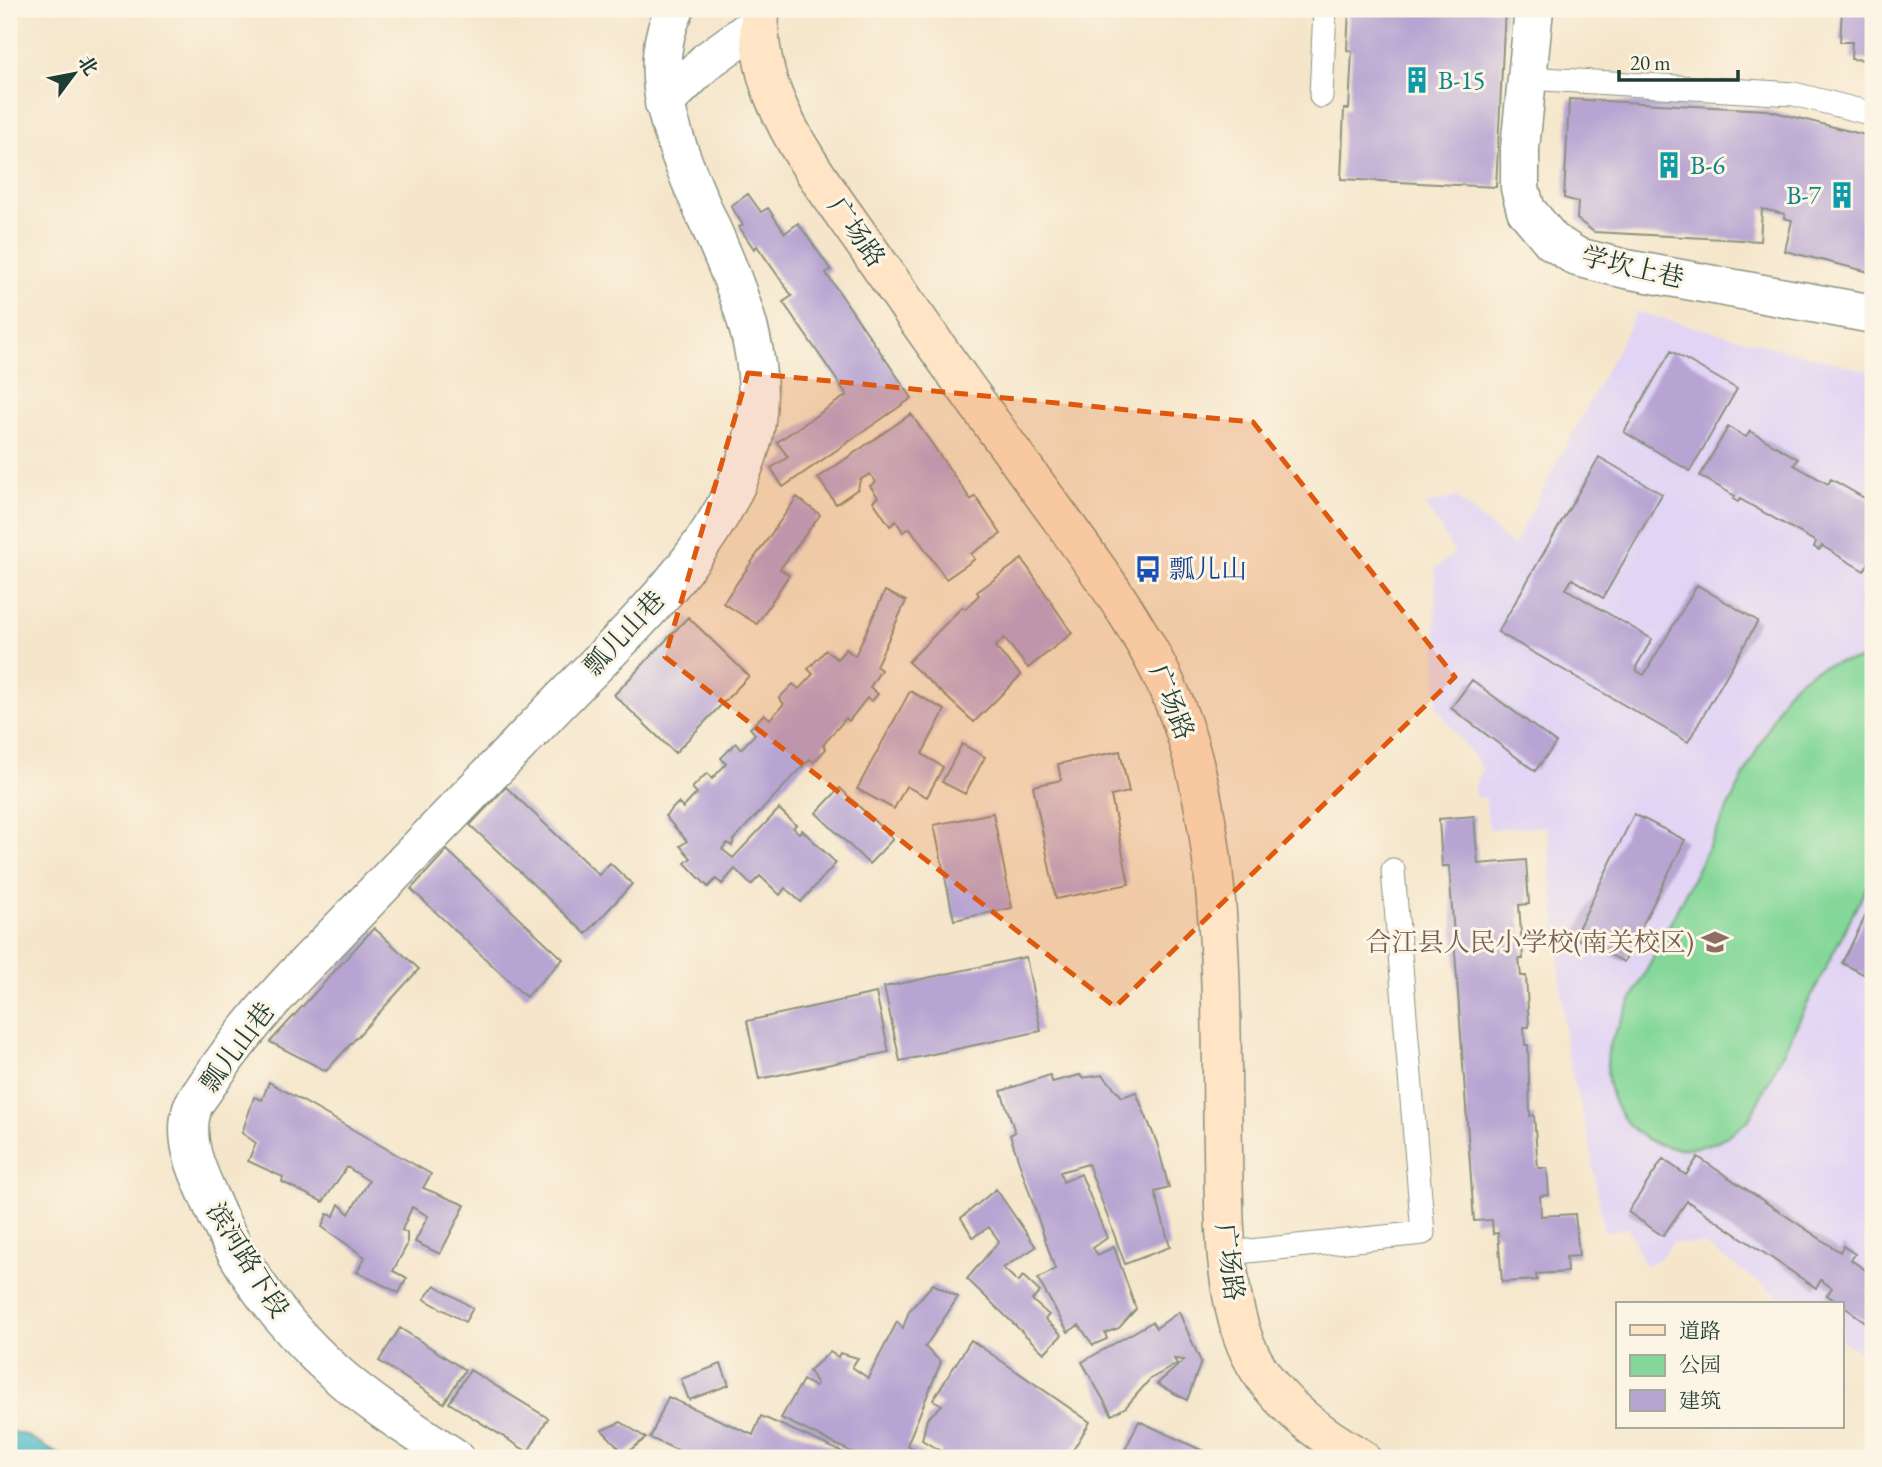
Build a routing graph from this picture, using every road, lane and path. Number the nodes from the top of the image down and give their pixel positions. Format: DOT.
graph roads {
  1 [pos="675,9"];
  2 [pos="1325,9"];
  3 [pos="1534,9"];
  4 [pos="760,16"];
  5 [pos="1527,78"];
  6 [pos="1321,96"];
  7 [pos="664,103"];
  8 [pos="1873,114"];
  9 [pos="1873,314"];
  10 [pos="1393,870"];
  11 [pos="190,1152"];
  12 [pos="1228,1253"];
  13 [pos="455,1458"];
  14 [pos="1361,1458"];
  1 -- 7 [label="street, 瓢儿山巷"];
  2 -- 6 [label="lane"];
  3 -- 5 [label="street, 学坎上巷"];
  4 -- 7 [label="street"];
  4 -- 12 [label="main road, 广场路"];
  5 -- 8 [label="lane"];
  5 -- 9 [label="street, 学坎上巷"];
  7 -- 11 [label="street, 瓢儿山巷"];
  10 -- 12 [label="lane"];
  11 -- 13 [label="street, 滨河路下段"];
  12 -- 14 [label="main road, 广场路"];
}
